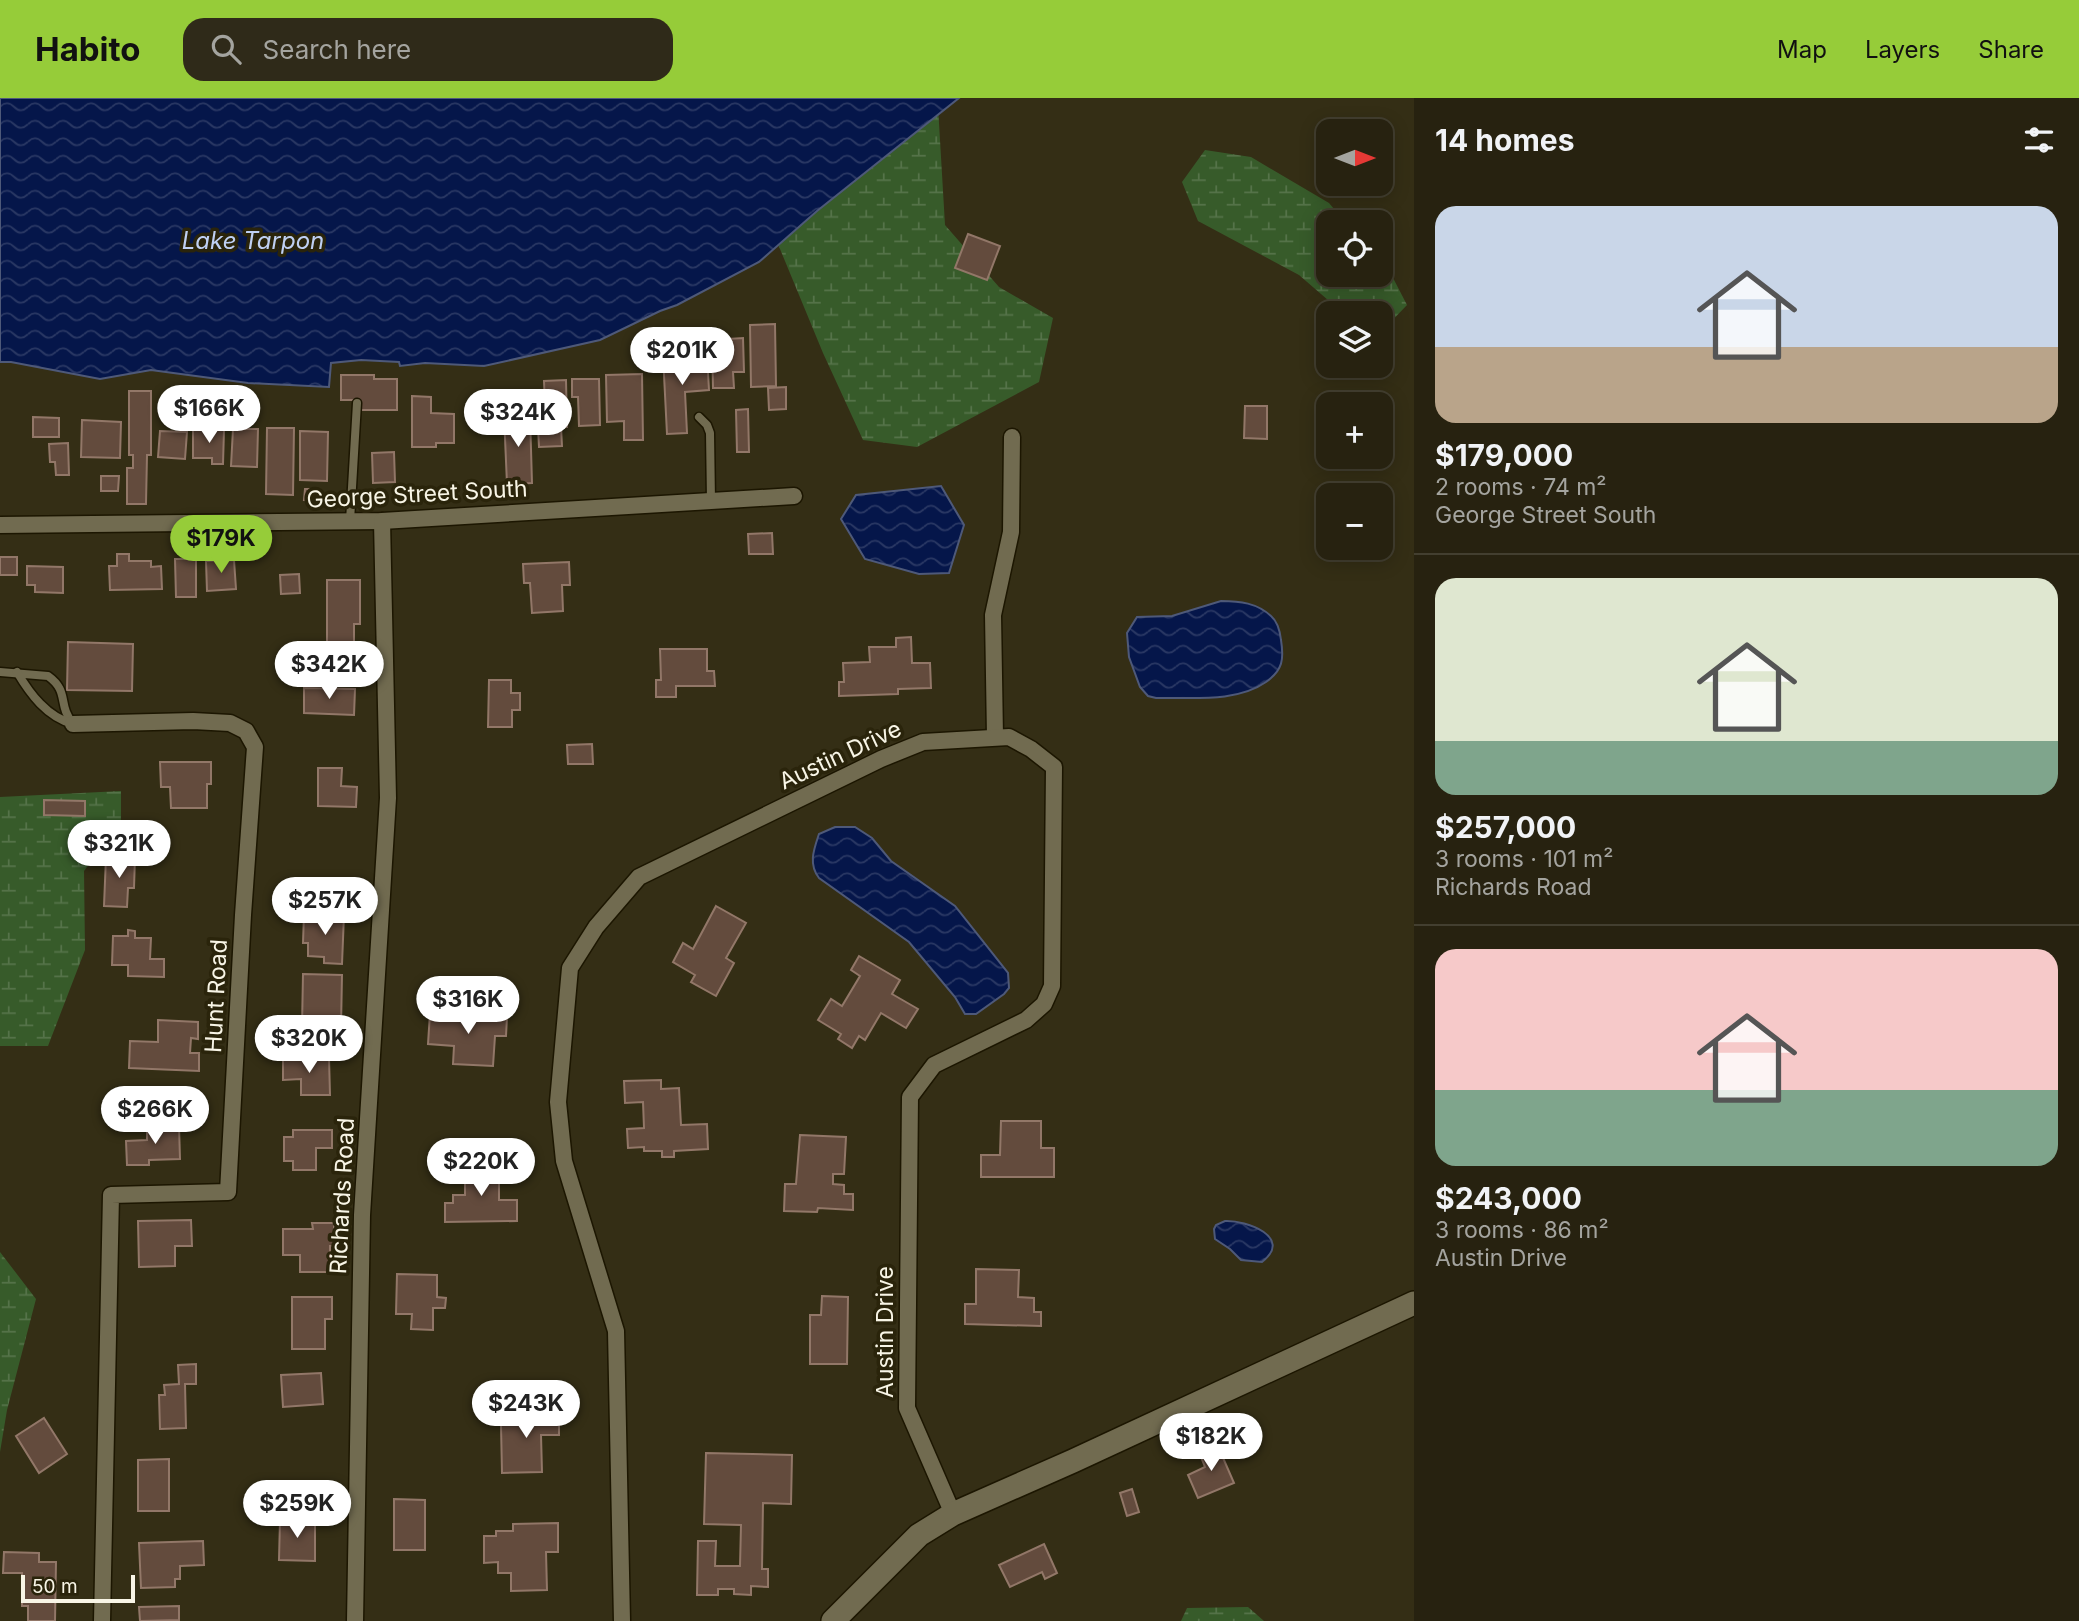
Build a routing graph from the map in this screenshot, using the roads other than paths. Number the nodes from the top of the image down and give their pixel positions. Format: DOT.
graph roads {
  1 [pos="357,403"];
  2 [pos="699,417"];
  3 [pos="1012,437"];
  4 [pos="794,496"];
  5 [pos="711,501"];
  6 [pos="382,521"];
  7 [pos="350,522"];
  8 [pos="0,525"];
  9 [pos="0,672"];
  10 [pos="17,672"];
  11 [pos="74,724"];
  12 [pos="995,737"];
  13 [pos="1414,1303"];
  14 [pos="953,1514"];
  15 [pos="102,1621"];
  16 [pos="355,1621"];
  17 [pos="622,1621"];
  18 [pos="833,1621"];
  1 -- 7 [label="lane"];
  2 -- 5 [label="lane"];
  3 -- 12 [label="street"];
  4 -- 5 [label="street, George Street South"];
  5 -- 6 [label="street, George Street South"];
  6 -- 7 [label="street, George Street South"];
  6 -- 16 [label="street, Richards Road"];
  7 -- 8 [label="street, George Street South"];
  9 -- 10 [label="lane"];
  10 -- 11 [label="lane"];
  10 -- 11 [label="lane"];
  11 -- 15 [label="street, Hunt Road"];
  12 -- 14 [label="street, Austin Drive"];
  12 -- 17 [label="street, Austin Drive"];
  13 -- 14 [label="street"];
  14 -- 18 [label="street"];
}
